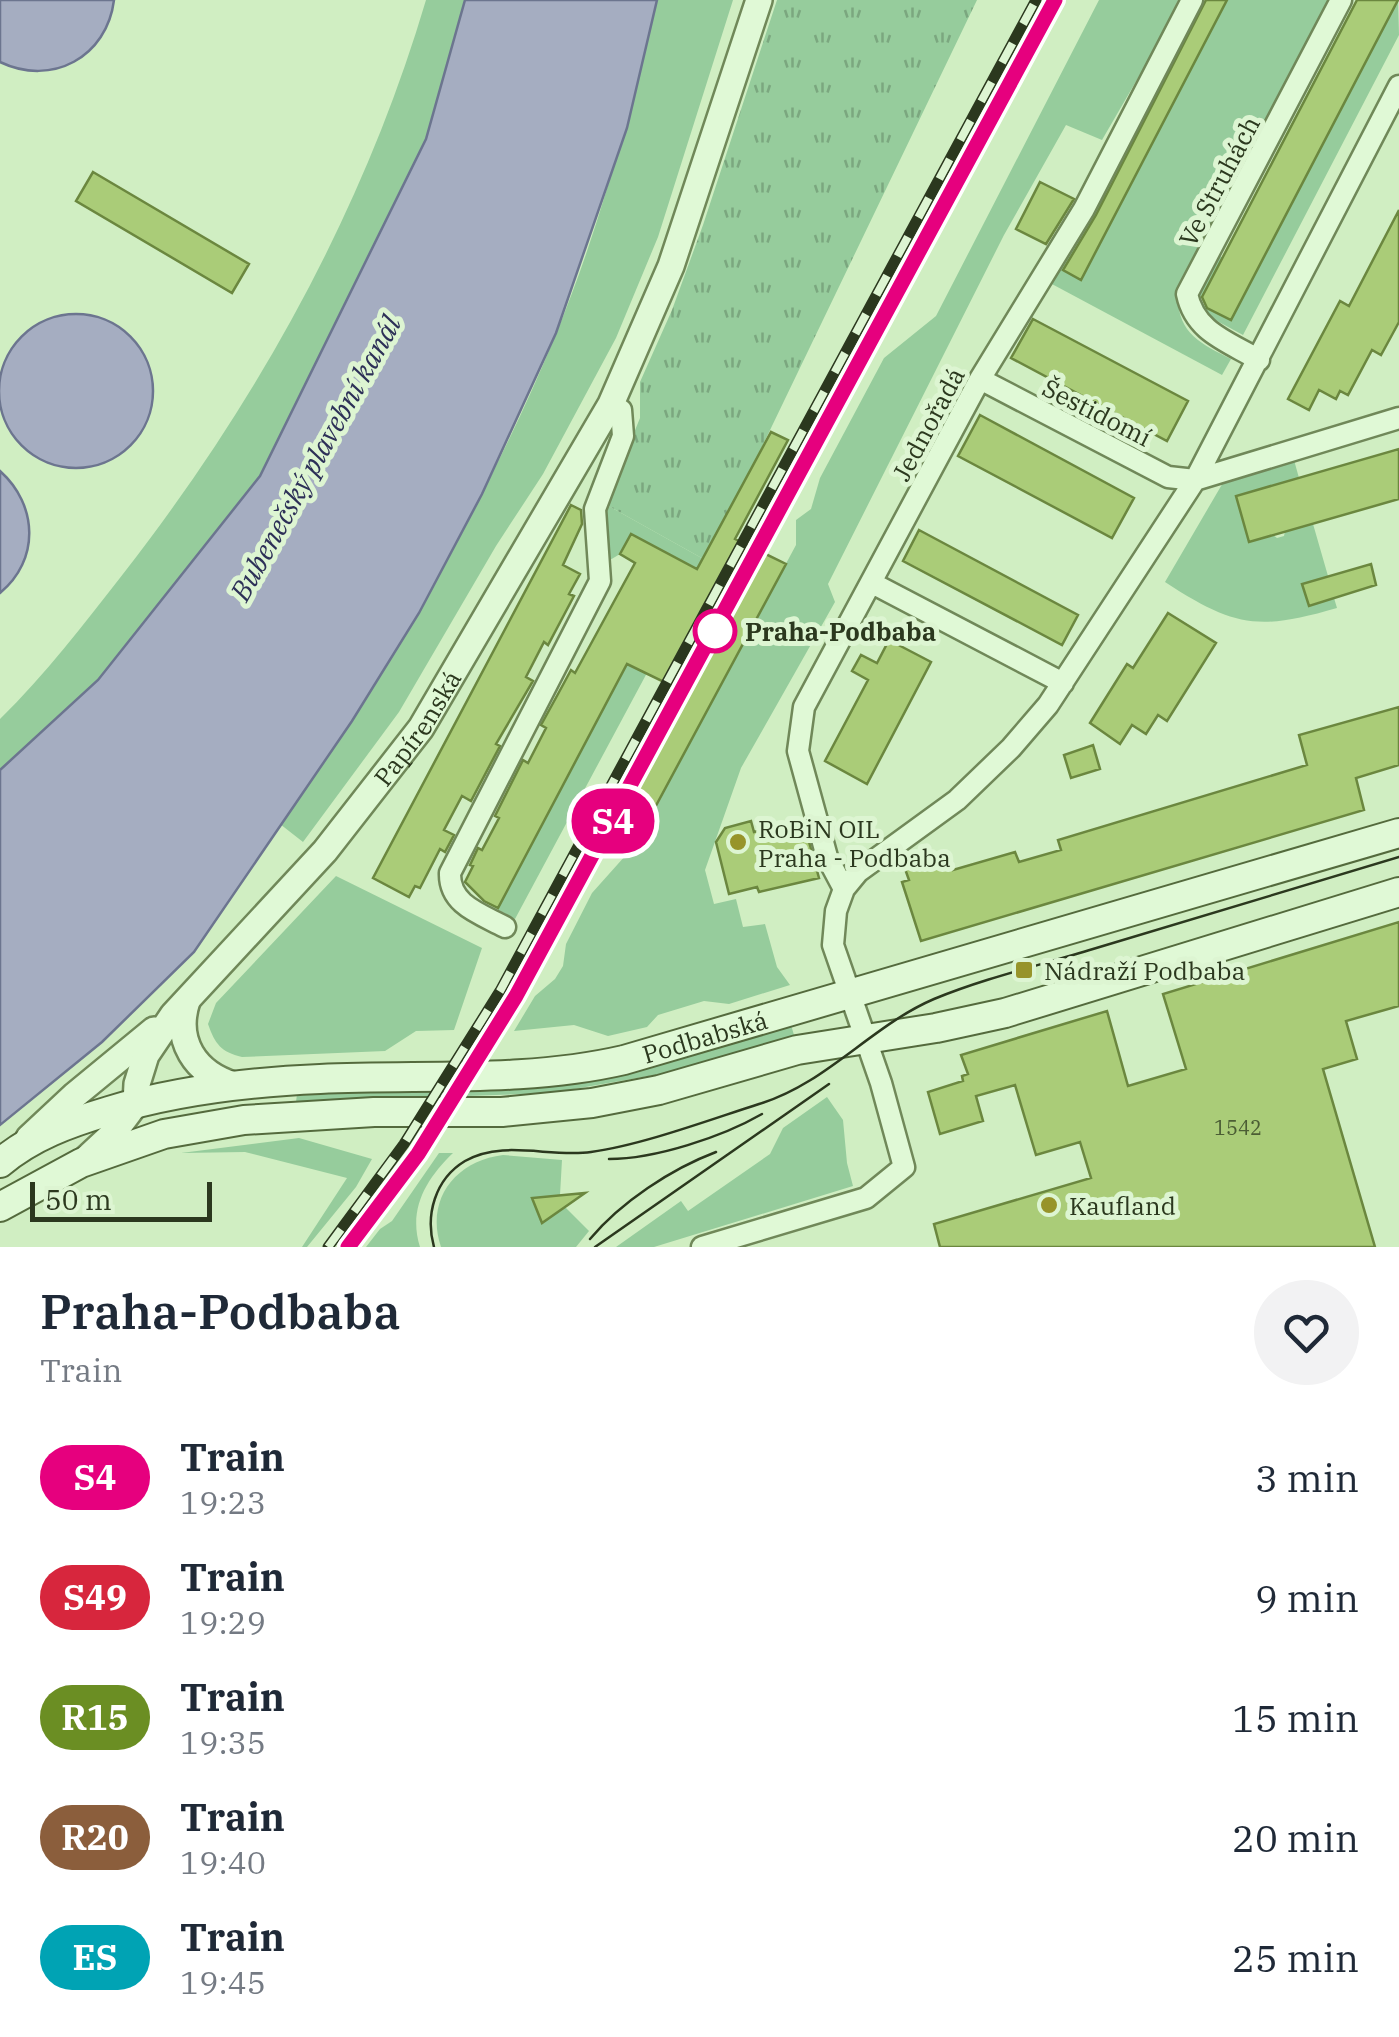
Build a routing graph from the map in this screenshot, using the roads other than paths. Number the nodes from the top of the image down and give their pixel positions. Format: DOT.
graph roads {
  1 [pos="759,0"];
  2 [pos="1192,0"];
  3 [pos="1341,0"];
  4 [pos="1399,86"];
  5 [pos="1258,360"];
  6 [pos="980,379"];
  7 [pos="612,404"];
  8 [pos="1399,418"];
  9 [pos="1195,480"];
  10 [pos="872,583"];
  11 [pos="1063,682"];
  12 [pos="1399,833"];
  13 [pos="844,889"];
  14 [pos="1399,892"];
  15 [pos="505,928"];
  16 [pos="850,994"];
  17 [pos="180,1007"];
  18 [pos="866,1039"];
  19 [pos="234,1085"];
  20 [pos="136,1103"];
  21 [pos="192,1128"];
  22 [pos="26,1142"];
  23 [pos="0,1162"];
  24 [pos="81,1163"];
  25 [pos="0,1207"];
  26 [pos="702,1247"];
  1 -- 7 [label="street, Papírenská"];
  2 -- 6 [label="street, Jednořadá"];
  3 -- 5 [label="street, Ve Struhách"];
  4 -- 5 [label="street"];
  5 -- 9 [label="street"];
  6 -- 9 [label="street, Šestidomí"];
  6 -- 10 [label="street, Jednořadá"];
  7 -- 15 [label="street"];
  7 -- 17 [label="street, Papírenská"];
  8 -- 9 [label="street"];
  9 -- 11 [label="street"];
  10 -- 11 [label="street"];
  10 -- 13 [label="street, Jednořadá"];
  11 -- 13 [label="street"];
  12 -- 16 [label="main road, Podbabská"];
  13 -- 16 [label="street"];
  14 -- 18 [label="main road, Podbabská"];
  16 -- 18 [label="street"];
  16 -- 19 [label="main road, Podbabská"];
  17 -- 19 [label="street"];
  17 -- 20 [label="street, Papírenská"];
  17 -- 22 [label="street, Papírenská"];
  18 -- 21 [label="main road, Podbabská"];
  18 -- 26 [label="street"];
  19 -- 20 [label="main road, Podbabská"];
  20 -- 21 [label="street"];
  20 -- 22 [label="main road, Podbabská"];
  20 -- 24 [label="street, Papírenská"];
  21 -- 24 [label="main road, Podbabská"];
  22 -- 23 [label="main road, Podbabská"];
  24 -- 25 [label="main road, Podbabská"];
}
